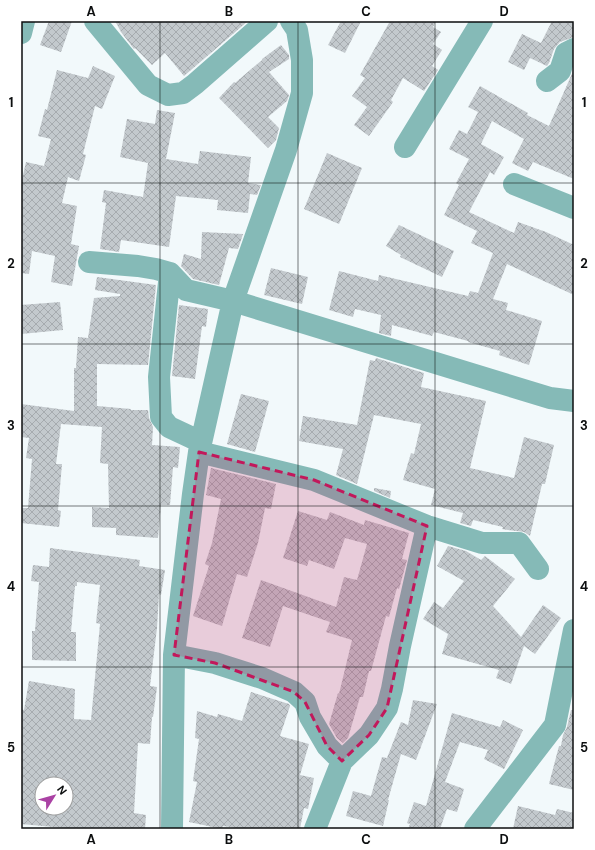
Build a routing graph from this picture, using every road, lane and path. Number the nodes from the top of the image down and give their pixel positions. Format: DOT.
graph roads {
  1 [pos="24,21"];
  2 [pos="95,21"];
  3 [pos="267,21"];
  4 [pos="291,21"];
  5 [pos="482,21"];
  6 [pos="21,33"];
  7 [pos="574,49"];
  8 [pos="547,81"];
  9 [pos="405,147"];
  10 [pos="514,184"];
  11 [pos="574,208"];
  12 [pos="89,262"];
  13 [pos="170,273"];
  14 [pos="233,301"];
  15 [pos="574,401"];
  16 [pos="200,447"];
  17 [pos="427,526"];
  18 [pos="538,569"];
  19 [pos="574,630"];
  20 [pos="174,655"];
  21 [pos="342,761"];
  22 [pos="172,829"];
  23 [pos="315,829"];
  24 [pos="475,829"];
  1 -- 6 [label="street"];
  2 -- 3 [label="street"];
  4 -- 14 [label="street"];
  5 -- 9 [label="street"];
  7 -- 8 [label="street"];
  10 -- 11 [label="street"];
  12 -- 13 [label="street"];
  13 -- 14 [label="street"];
  13 -- 16 [label="street"];
  14 -- 15 [label="street"];
  14 -- 16 [label="street"];
  16 -- 17 [label="street"];
  16 -- 20 [label="street"];
  17 -- 18 [label="street"];
  17 -- 21 [label="street"];
  19 -- 24 [label="street"];
  20 -- 21 [label="street"];
  20 -- 22 [label="street"];
  21 -- 23 [label="street"];
}
